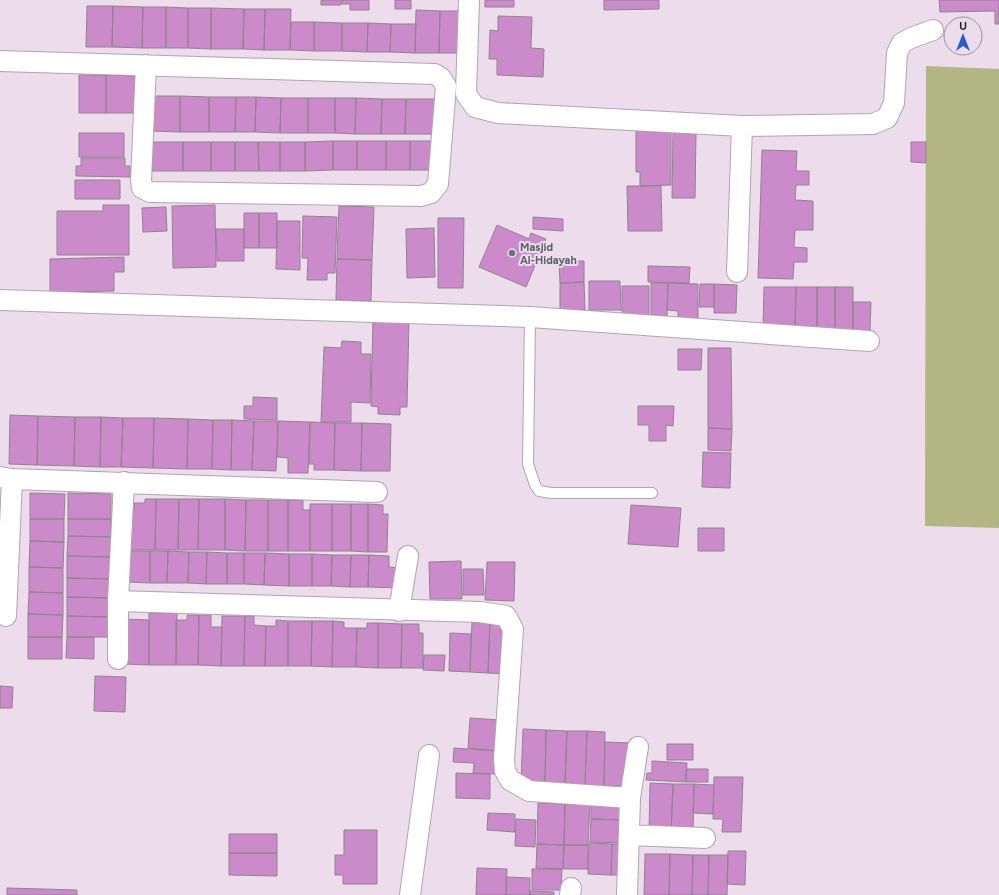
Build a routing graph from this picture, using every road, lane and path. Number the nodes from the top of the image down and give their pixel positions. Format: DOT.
graph roads {
  1 [pos="469,0"];
  2 [pos="933,30"];
  3 [pos="0,61"];
  4 [pos="146,65"];
  5 [pos="742,126"];
  6 [pos="737,272"];
  7 [pos="0,300"];
  8 [pos="530,317"];
  9 [pos="869,341"];
  10 [pos="6,478"];
  11 [pos="124,482"];
  12 [pos="377,492"];
  13 [pos="652,493"];
  14 [pos="408,556"];
  15 [pos="118,602"];
  16 [pos="399,611"];
  17 [pos="6,616"];
  18 [pos="118,659"];
  19 [pos="638,747"];
  20 [pos="429,755"];
  21 [pos="630,798"];
  22 [pos="629,835"];
  23 [pos="704,838"];
  24 [pos="410,895"];
  25 [pos="627,895"];
  1 -- 5 [label="street"];
  2 -- 5 [label="street"];
  3 -- 4 [label="street"];
  4 -- 4 [label="street"];
  5 -- 6 [label="street"];
  7 -- 8 [label="street"];
  8 -- 9 [label="street"];
  8 -- 13 [label="lane"];
  10 -- 11 [label="street"];
  10 -- 17 [label="street"];
  11 -- 12 [label="street"];
  11 -- 15 [label="street"];
  14 -- 16 [label="street"];
  15 -- 16 [label="street"];
  15 -- 18 [label="street"];
  16 -- 21 [label="street"];
  19 -- 21 [label="street"];
  20 -- 24 [label="street"];
  21 -- 22 [label="street"];
  22 -- 23 [label="street"];
  22 -- 25 [label="street"];
}
